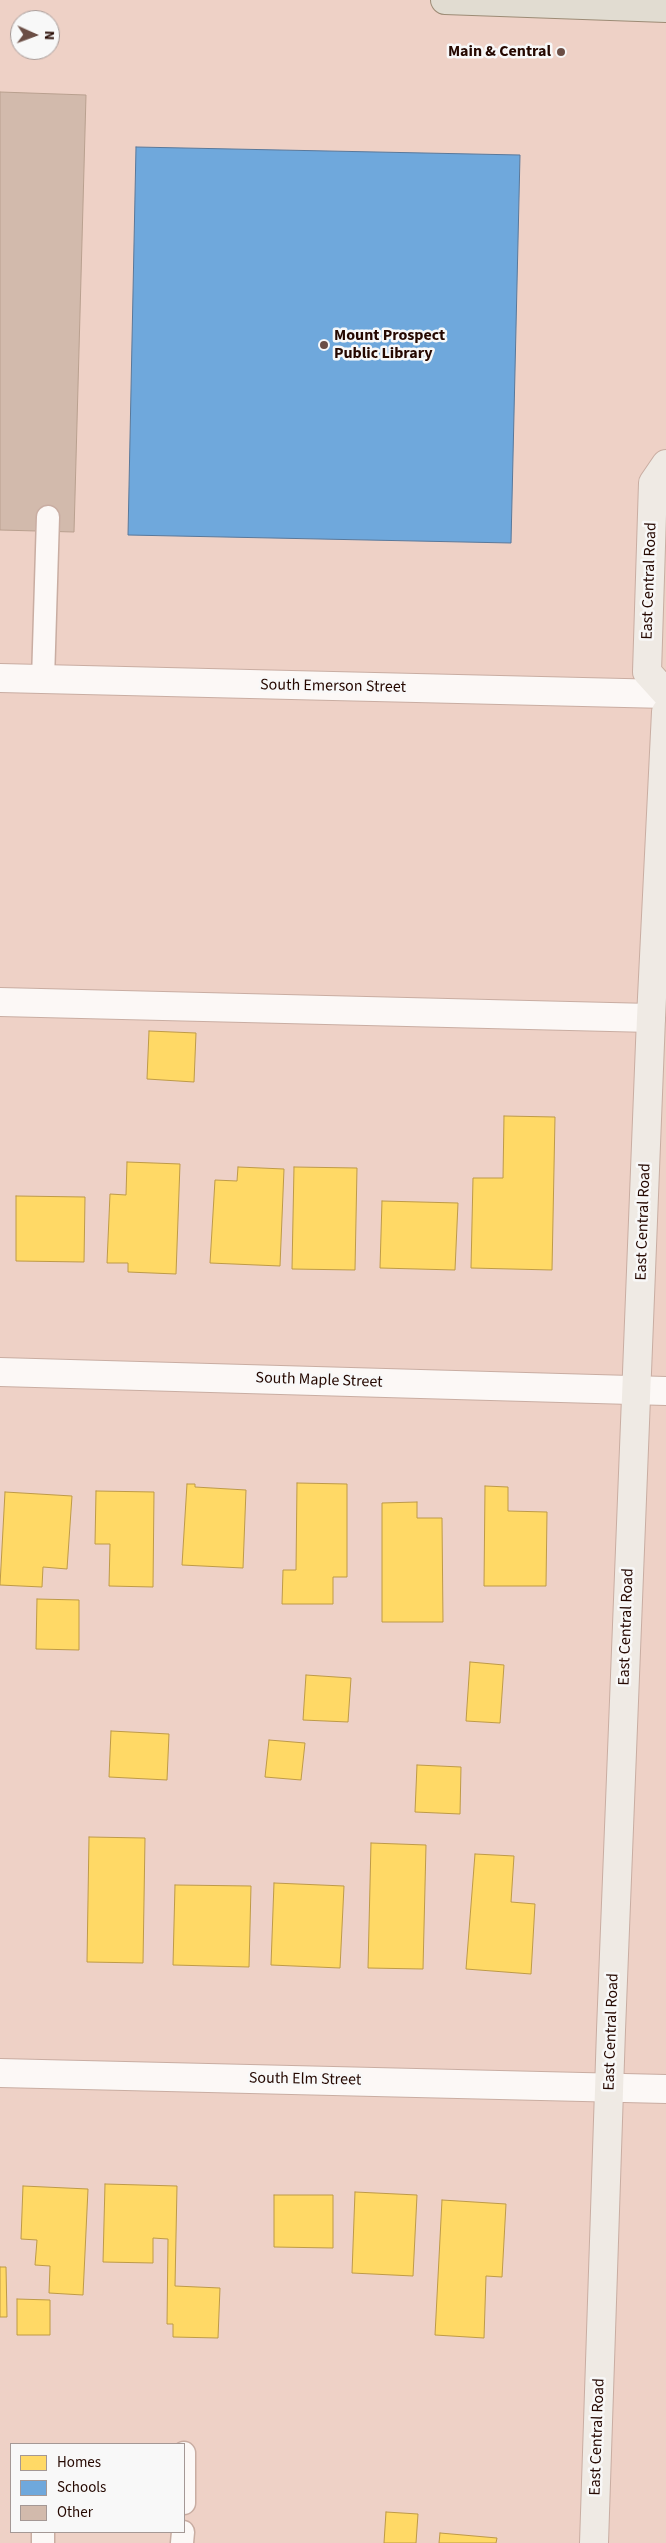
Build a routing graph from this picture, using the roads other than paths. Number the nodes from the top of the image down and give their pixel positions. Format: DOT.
graph roads {
  1 [pos="445,0"];
  2 [pos="666,8"];
  3 [pos="666,464"];
  4 [pos="48,517"];
  5 [pos="0,678"];
  6 [pos="43,680"];
  7 [pos="666,694"];
  8 [pos="666,712"];
  9 [pos="664,776"];
  10 [pos="0,1002"];
  11 [pos="652,1018"];
  12 [pos="0,1372"];
  13 [pos="637,1389"];
  14 [pos="666,1391"];
  15 [pos="0,2073"];
  16 [pos="609,2088"];
  17 [pos="666,2089"];
  18 [pos="594,2543"];
  1 -- 2 [label="main road"];
  3 -- 7 [label="main road, East Central Road"];
  4 -- 6 [label="lane"];
  5 -- 6 [label="street, South Emerson Street"];
  6 -- 7 [label="street, South Emerson Street"];
  8 -- 9 [label="main road, East Central Road"];
  9 -- 11 [label="main road, East Central Road"];
  10 -- 11 [label="street"];
  11 -- 13 [label="main road, East Central Road"];
  12 -- 13 [label="street, South Maple Street"];
  13 -- 14 [label="street, South Maple Street"];
  13 -- 16 [label="main road, East Central Road"];
  15 -- 16 [label="street, South Elm Street"];
  16 -- 17 [label="street, South Elm Street"];
  16 -- 18 [label="main road, East Central Road"];
}
